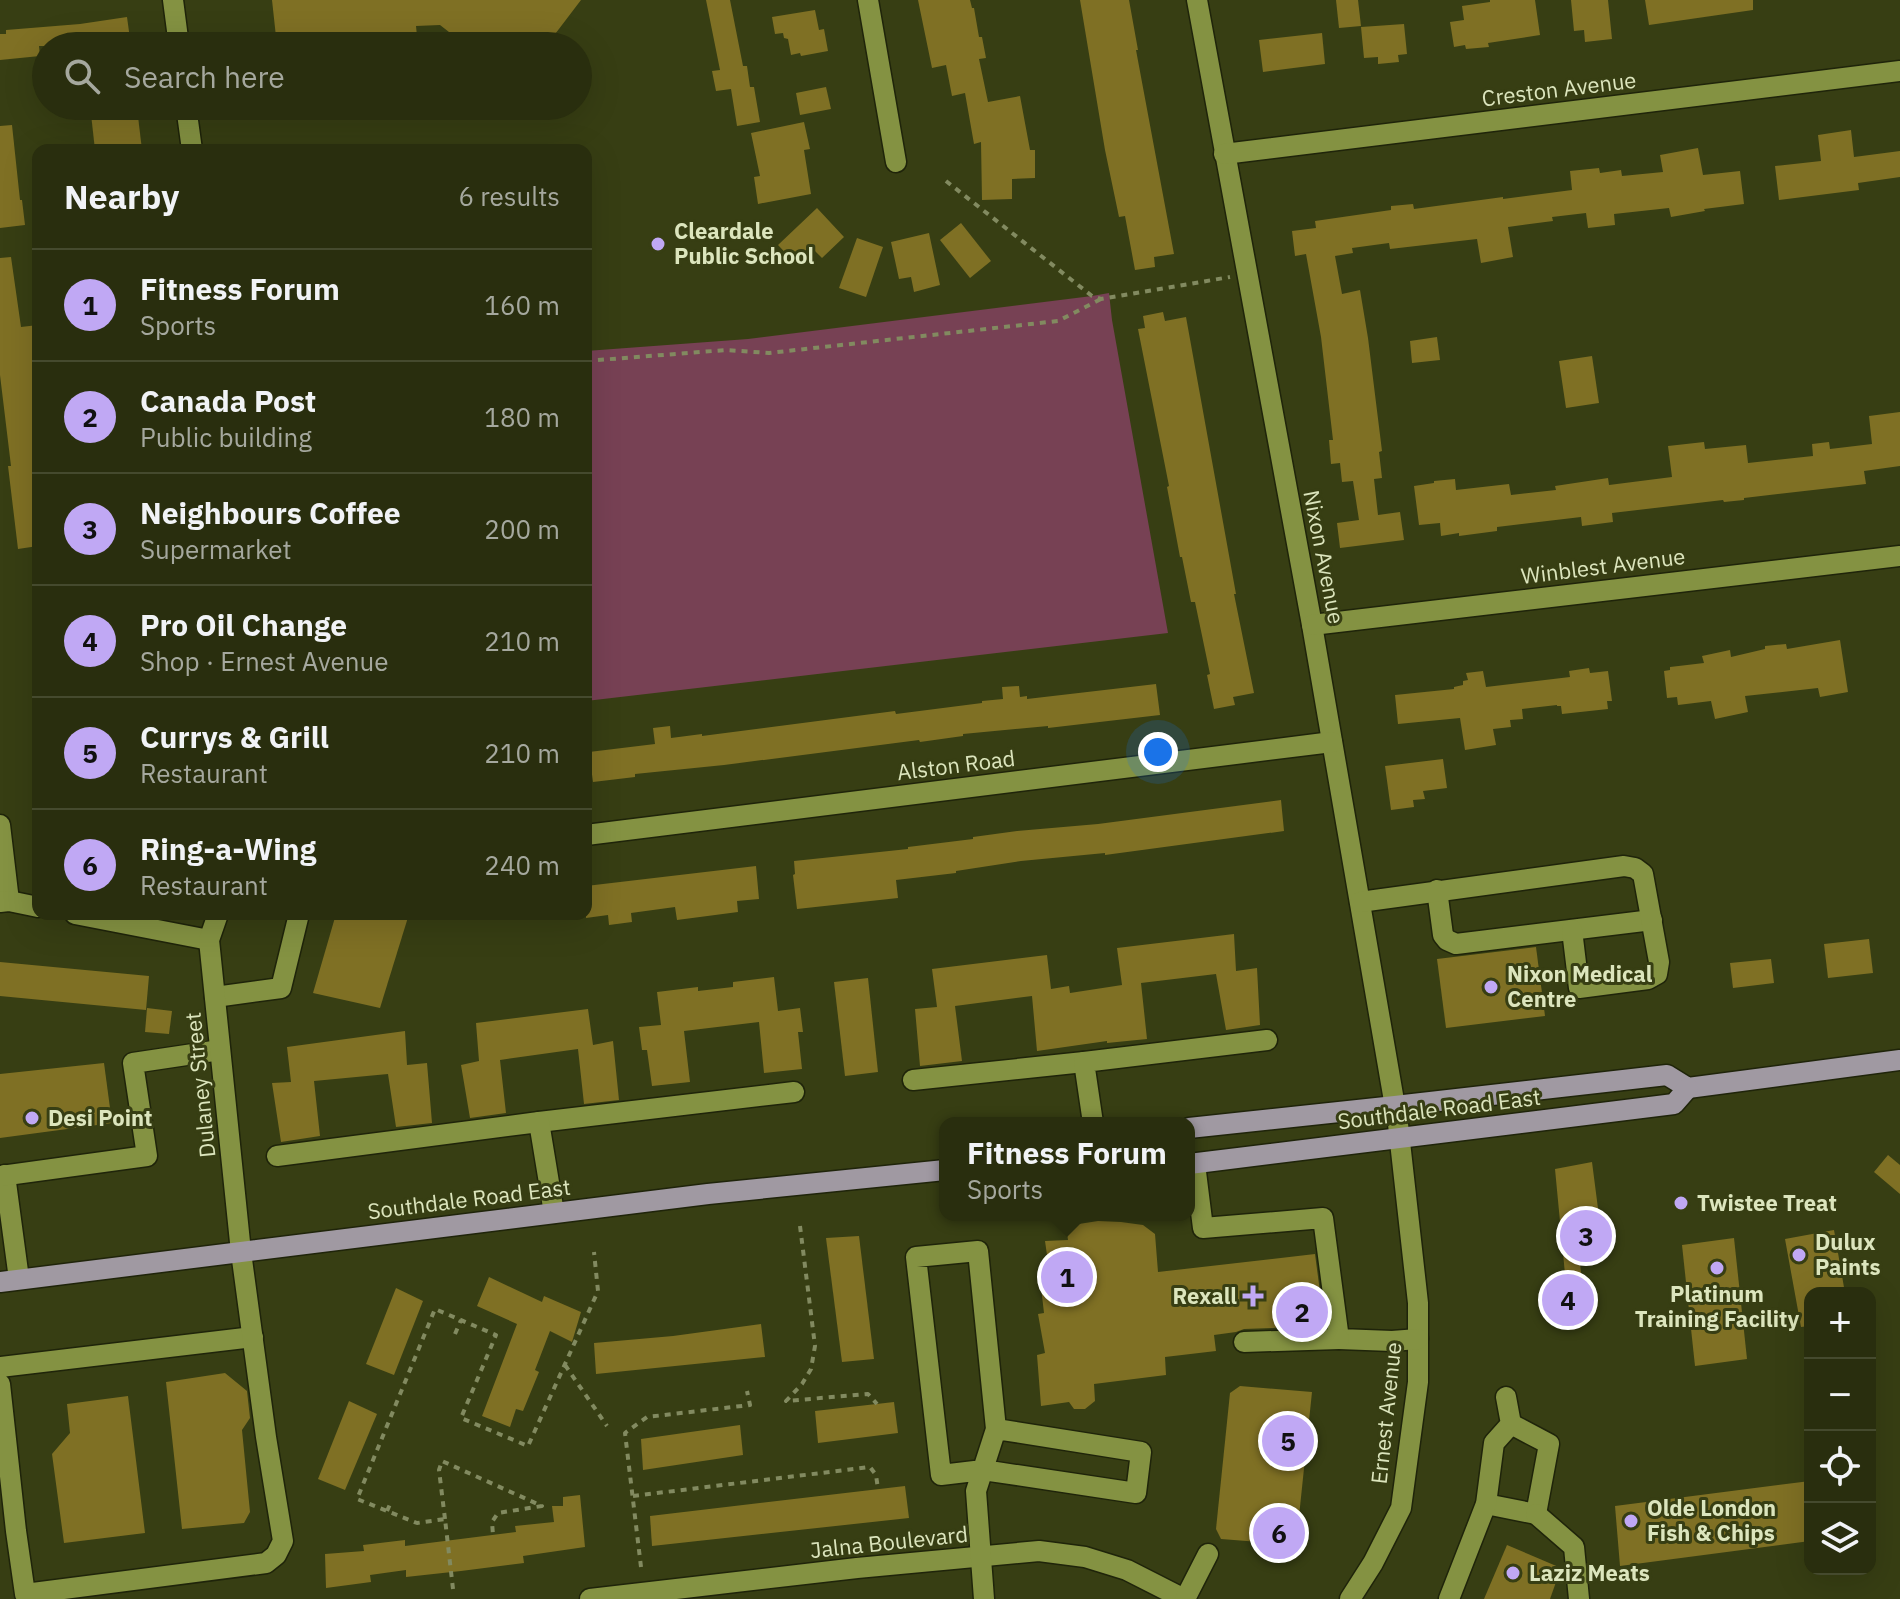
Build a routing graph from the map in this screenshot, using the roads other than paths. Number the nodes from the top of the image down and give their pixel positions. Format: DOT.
graph roads {
  1 [pos="173,0"];
  2 [pos="868,0"];
  3 [pos="1197,0"];
  4 [pos="177,32"];
  5 [pos="1900,71"];
  6 [pos="188,120"];
  7 [pos="191,144"];
  8 [pos="1224,154"];
  9 [pos="896,162"];
  10 [pos="1900,556"];
  11 [pos="1312,625"];
  12 [pos="1332,742"];
  13 [pos="0,825"];
  14 [pos="592,834"];
  15 [pos="1437,890"];
  16 [pos="4,901"];
  17 [pos="1360,902"];
  18 [pos="32,906"];
  19 [pos="106,920"];
  20 [pos="216,920"];
  21 [pos="298,920"];
  22 [pos="1652,920"];
  23 [pos="1572,930"];
  24 [pos="209,940"];
  25 [pos="215,997"];
  26 [pos="1267,1040"];
  27 [pos="220,1050"];
  28 [pos="1900,1060"];
  29 [pos="1084,1062"];
  30 [pos="913,1080"];
  31 [pos="1688,1088"];
  32 [pos="794,1092"];
  33 [pos="1092,1117"];
  34 [pos="539,1122"];
  35 [pos="1397,1123"];
  36 [pos="1195,1128"];
  37 [pos="277,1156"];
  38 [pos="1195,1163"];
  39 [pos="939,1171"];
  40 [pos="3,1176"];
  41 [pos="1195,1181"];
  42 [pos="554,1213"];
  43 [pos="241,1252"];
  44 [pos="10,1280"];
  45 [pos="253,1337"];
  46 [pos="1339,1339"];
  47 [pos="1418,1339"];
  48 [pos="1244,1342"];
  49 [pos="0,1367"];
  50 [pos="0,1384"];
  51 [pos="1506,1397"];
  52 [pos="1511,1424"];
  53 [pos="996,1429"];
  54 [pos="983,1470"];
  55 [pos="1486,1504"];
  56 [pos="1536,1514"];
  57 [pos="1208,1554"];
  58 [pos="981,1557"];
  59 [pos="590,1599"];
  60 [pos="984,1599"];
  61 [pos="1185,1599"];
  62 [pos="1350,1599"];
  63 [pos="1449,1599"];
  64 [pos="1579,1599"];
  1 -- 4 [label="street"];
  2 -- 9 [label="street"];
  3 -- 8 [label="street, Nixon Avenue"];
  5 -- 8 [label="street, Creston Avenue"];
  6 -- 7 [label="street"];
  8 -- 11 [label="street, Nixon Avenue"];
  10 -- 11 [label="street, Winblest Avenue"];
  11 -- 12 [label="street, Nixon Avenue"];
  12 -- 14 [label="street, Alston Road"];
  12 -- 17 [label="street, Nixon Avenue"];
  13 -- 16 [label="street"];
  15 -- 17 [label="street"];
  15 -- 22 [label="street"];
  15 -- 23 [label="street"];
  16 -- 18 [label="street"];
  17 -- 35 [label="street, Nixon Avenue"];
  19 -- 24 [label="street"];
  20 -- 24 [label="street, Dulaney Street"];
  21 -- 25 [label="street"];
  22 -- 23 [label="street"];
  22 -- 23 [label="street"];
  24 -- 25 [label="street, Dulaney Street"];
  25 -- 27 [label="street, Dulaney Street"];
  26 -- 29 [label="street"];
  27 -- 40 [label="street"];
  27 -- 43 [label="street, Dulaney Street"];
  28 -- 31 [label="main road, Southdale Road East"];
  29 -- 30 [label="street"];
  29 -- 33 [label="street"];
  31 -- 35 [label="main road, Southdale Road East"];
  31 -- 35 [label="main road, Southdale Road East"];
  32 -- 34 [label="street"];
  34 -- 37 [label="street"];
  34 -- 42 [label="street"];
  35 -- 36 [label="main road, Southdale Road East"];
  35 -- 38 [label="main road, Southdale Road East"];
  35 -- 47 [label="street, Ernest Avenue"];
  39 -- 42 [label="main road, Southdale Road East"];
  40 -- 44 [label="street"];
  41 -- 46 [label="street"];
  42 -- 43 [label="main road, Southdale Road East"];
  43 -- 44 [label="main road, Southdale Road East"];
  43 -- 45 [label="street, Dulaney Street"];
  45 -- 49 [label="street"];
  45 -- 50 [label="street, Dulaney Street"];
  46 -- 47 [label="street"];
  46 -- 48 [label="street"];
  47 -- 62 [label="street, Ernest Avenue"];
  51 -- 52 [label="street"];
  52 -- 55 [label="street"];
  52 -- 56 [label="street"];
  53 -- 54 [label="street"];
  53 -- 54 [label="street"];
  53 -- 54 [label="street"];
  54 -- 58 [label="street"];
  55 -- 56 [label="street"];
  55 -- 63 [label="street"];
  56 -- 64 [label="street"];
  57 -- 61 [label="street"];
  58 -- 59 [label="street, Jalna Boulevard"];
  58 -- 60 [label="street"];
  58 -- 61 [label="street, Jalna Boulevard"];
}
